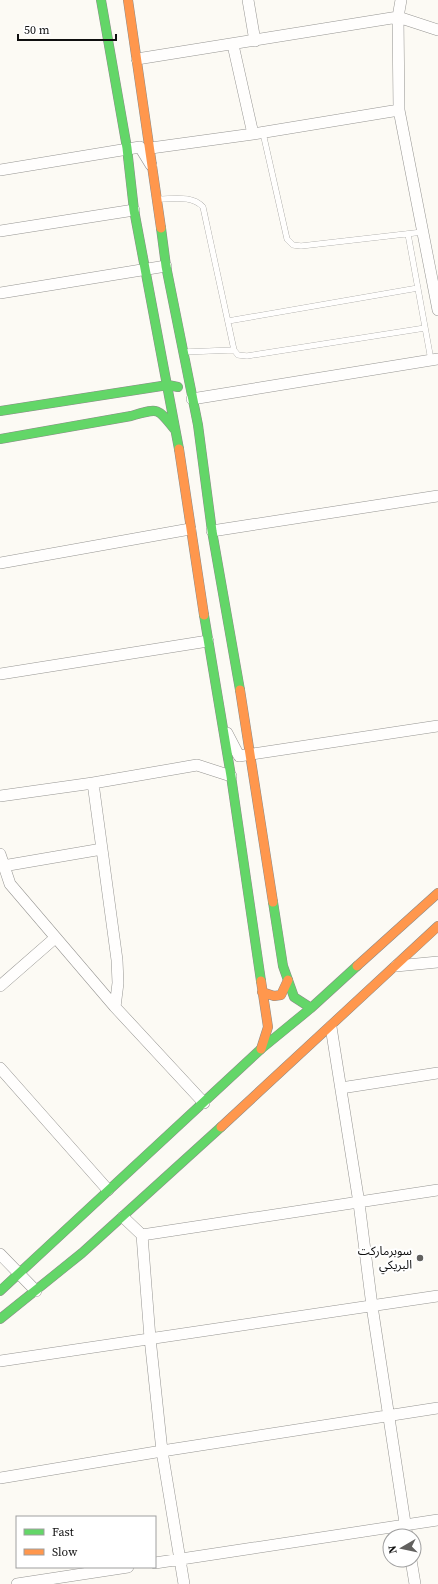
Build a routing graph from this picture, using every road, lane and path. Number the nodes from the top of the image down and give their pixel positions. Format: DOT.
graph roads {
  1 [pos="101,0"];
  2 [pos="128,0"];
  3 [pos="248,0"];
  4 [pos="401,0"];
  5 [pos="398,17"];
  6 [pos="438,30"];
  7 [pos="255,41"];
  8 [pos="233,45"];
  9 [pos="137,59"];
  10 [pos="400,110"];
  11 [pos="258,133"];
  12 [pos="127,148"];
  13 [pos="151,148"];
  14 [pos="153,168"];
  15 [pos="0,170"];
  16 [pos="158,199"];
  17 [pos="134,210"];
  18 [pos="0,231"];
  19 [pos="423,232"];
  20 [pos="408,234"];
  21 [pos="166,266"];
  22 [pos="146,270"];
  23 [pos="418,288"];
  24 [pos="0,293"];
  25 [pos="438,310"];
  26 [pos="228,321"];
  27 [pos="425,328"];
  28 [pos="234,350"];
  29 [pos="183,352"];
  30 [pos="434,359"];
  31 [pos="168,385"];
  32 [pos="126,391"];
  33 [pos="192,399"];
  34 [pos="0,411"];
  35 [pos="131,416"];
  36 [pos="198,425"];
  37 [pos="176,431"];
  38 [pos="0,439"];
  39 [pos="438,496"];
  40 [pos="190,529"];
  41 [pos="212,531"];
  42 [pos="0,562"];
  43 [pos="208,641"];
  44 [pos="0,674"];
  45 [pos="222,724"];
  46 [pos="438,726"];
  47 [pos="251,754"];
  48 [pos="231,776"];
  49 [pos="93,783"];
  50 [pos="0,796"];
  51 [pos="102,849"];
  52 [pos="0,854"];
  53 [pos="3,866"];
  54 [pos="438,893"];
  55 [pos="438,926"];
  56 [pos="55,938"];
  57 [pos="438,962"];
  58 [pos="396,966"];
  59 [pos="288,980"];
  60 [pos="0,986"];
  61 [pos="262,992"];
  62 [pos="115,1007"];
  63 [pos="311,1008"];
  64 [pos="331,1027"];
  65 [pos="261,1049"];
  66 [pos="0,1068"];
  67 [pos="438,1073"];
  68 [pos="341,1088"];
  69 [pos="204,1103"];
  70 [pos="108,1190"];
  71 [pos="438,1190"];
  72 [pos="359,1203"];
  73 [pos="123,1217"];
  74 [pos="142,1236"];
  75 [pos="0,1254"];
  76 [pos="19,1275"];
  77 [pos="0,1291"];
  78 [pos="36,1291"];
  79 [pos="438,1296"];
  80 [pos="372,1306"];
  81 [pos="0,1320"];
  82 [pos="150,1338"];
  83 [pos="0,1361"];
  84 [pos="438,1408"];
  85 [pos="388,1415"];
  86 [pos="162,1451"];
  87 [pos="0,1478"];
  88 [pos="438,1520"];
  89 [pos="406,1528"];
  90 [pos="415,1528"];
  91 [pos="382,1534"];
  92 [pos="180,1559"];
  93 [pos="156,1563"];
  94 [pos="121,1568"];
  95 [pos="412,1568"];
  96 [pos="17,1584"];
  97 [pos="184,1584"];
  98 [pos="415,1584"];
  1 -- 12 [label="street"];
  2 -- 9 [label="street"];
  3 -- 7 [label="street"];
  4 -- 5 [label="street"];
  5 -- 6 [label="street"];
  5 -- 7 [label="street"];
  5 -- 10 [label="street"];
  7 -- 8 [label="street"];
  8 -- 9 [label="street"];
  8 -- 11 [label="street"];
  9 -- 13 [label="street"];
  10 -- 11 [label="street"];
  10 -- 19 [label="street"];
  11 -- 13 [label="street"];
  11 -- 20 [label="lane"];
  12 -- 14 [label="street"];
  12 -- 15 [label="street"];
  12 -- 17 [label="street"];
  13 -- 14 [label="street"];
  14 -- 16 [label="street"];
  16 -- 21 [label="street"];
  16 -- 26 [label="lane"];
  17 -- 18 [label="street"];
  17 -- 22 [label="street"];
  19 -- 20 [label="lane"];
  19 -- 25 [label="street"];
  20 -- 23 [label="lane"];
  21 -- 22 [label="street"];
  21 -- 29 [label="street"];
  22 -- 24 [label="street"];
  22 -- 31 [label="street"];
  23 -- 26 [label="lane"];
  23 -- 27 [label="lane"];
  26 -- 28 [label="lane"];
  27 -- 28 [label="lane"];
  27 -- 30 [label="lane"];
  28 -- 29 [label="lane"];
  29 -- 33 [label="street"];
  30 -- 33 [label="street"];
  31 -- 32 [label="street"];
  31 -- 36 [label="street"];
  31 -- 37 [label="street"];
  32 -- 34 [label="street"];
  32 -- 35 [label="street"];
  33 -- 36 [label="street"];
  35 -- 37 [label="street"];
  35 -- 38 [label="street"];
  36 -- 41 [label="street"];
  37 -- 40 [label="street"];
  39 -- 41 [label="street"];
  40 -- 42 [label="street"];
  40 -- 43 [label="street"];
  41 -- 47 [label="street"];
  43 -- 44 [label="street"];
  43 -- 45 [label="street"];
  45 -- 47 [label="street"];
  45 -- 48 [label="street"];
  46 -- 47 [label="street"];
  47 -- 59 [label="street"];
  48 -- 49 [label="street"];
  48 -- 61 [label="street"];
  49 -- 50 [label="street"];
  49 -- 51 [label="street"];
  51 -- 53 [label="street"];
  51 -- 62 [label="street"];
  52 -- 53 [label="street"];
  53 -- 56 [label="street"];
  54 -- 63 [label="street"];
  55 -- 58 [label="street"];
  56 -- 60 [label="street"];
  56 -- 62 [label="street"];
  57 -- 58 [label="street"];
  58 -- 64 [label="street"];
  59 -- 61 [label="street"];
  59 -- 63 [label="street"];
  61 -- 65 [label="street"];
  62 -- 69 [label="street"];
  63 -- 65 [label="street"];
  64 -- 68 [label="street"];
  64 -- 73 [label="street"];
  65 -- 69 [label="street"];
  66 -- 70 [label="street"];
  67 -- 68 [label="street"];
  68 -- 72 [label="street"];
  69 -- 70 [label="street"];
  70 -- 76 [label="street"];
  71 -- 72 [label="street"];
  72 -- 74 [label="street"];
  72 -- 80 [label="street"];
  73 -- 74 [label="street"];
  73 -- 78 [label="street"];
  74 -- 82 [label="street"];
  75 -- 76 [label="street"];
  76 -- 77 [label="street"];
  76 -- 78 [label="street"];
  78 -- 81 [label="street"];
  79 -- 80 [label="street"];
  80 -- 82 [label="street"];
  80 -- 85 [label="street"];
  82 -- 83 [label="street"];
  82 -- 86 [label="street"];
  84 -- 85 [label="street"];
  85 -- 86 [label="street"];
  85 -- 89 [label="street"];
  86 -- 87 [label="street"];
  86 -- 92 [label="street"];
  88 -- 90 [label="street"];
  91 -- 92 [label="street"];
  92 -- 93 [label="street"];
  92 -- 97 [label="street"];
  94 -- 96 [label="street"];
  95 -- 98 [label="street"];
}
